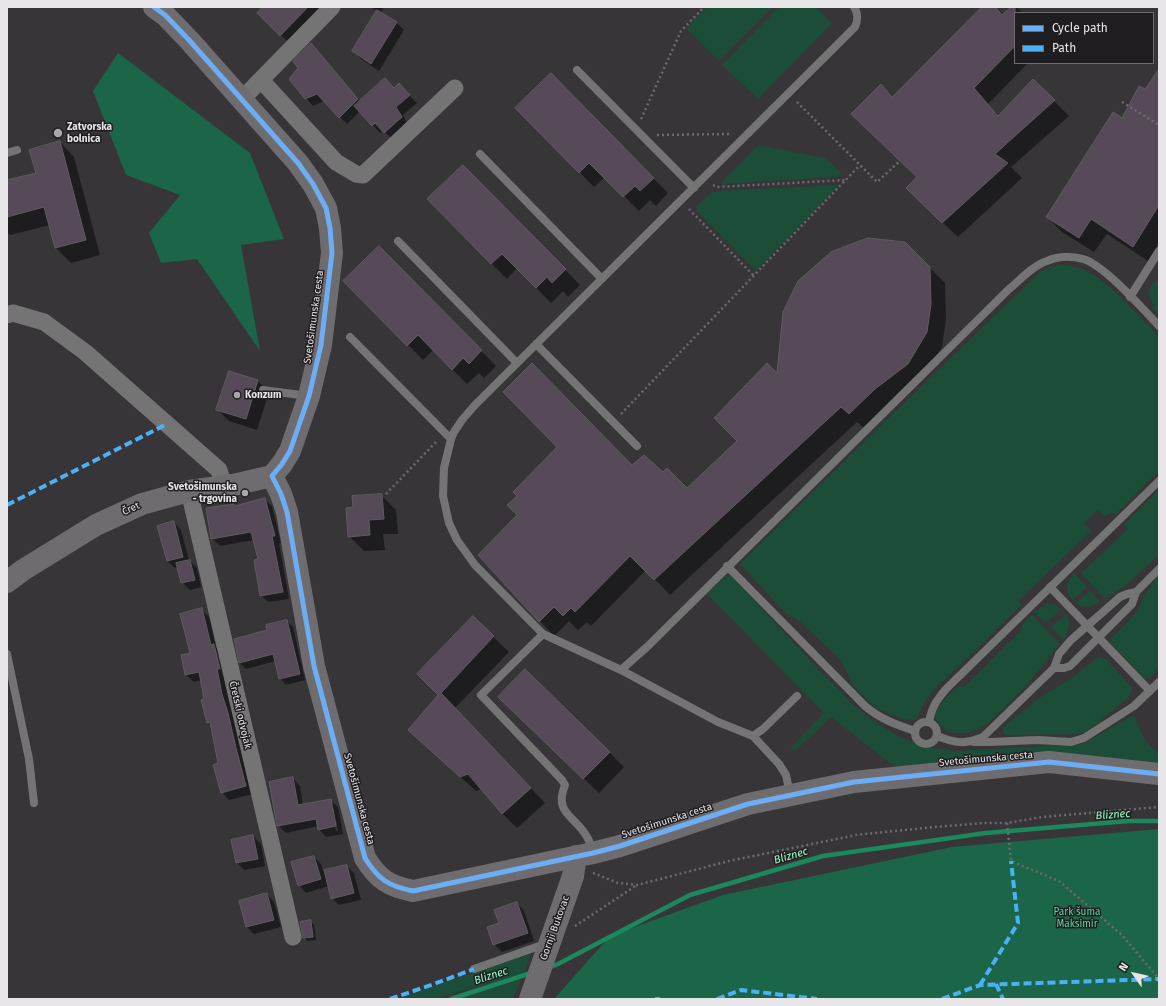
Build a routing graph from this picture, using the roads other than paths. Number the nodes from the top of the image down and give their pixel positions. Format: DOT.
graph roads {
  1 [pos="154,7"];
  2 [pos="332,7"];
  3 [pos="854,7"];
  4 [pos="577,70"];
  5 [pos="261,80"];
  6 [pos="455,88"];
  7 [pos="242,99"];
  8 [pos="17,150"];
  9 [pos="7,153"];
  10 [pos="480,154"];
  11 [pos="694,188"];
  12 [pos="398,241"];
  13 [pos="1159,251"];
  14 [pos="602,279"];
  15 [pos="1130,297"];
  16 [pos="7,315"];
  17 [pos="1159,326"];
  18 [pos="350,337"];
  19 [pos="536,344"];
  20 [pos="517,363"];
  21 [pos="263,390"];
  22 [pos="309,396"];
  23 [pos="451,439"];
  24 [pos="637,446"];
  25 [pos="272,476"];
  26 [pos="1159,481"];
  27 [pos="224,486"];
  28 [pos="189,491"];
  29 [pos="727,566"];
  30 [pos="1159,569"];
  31 [pos="7,582"];
  32 [pos="1050,587"];
  33 [pos="1136,592"];
  34 [pos="1087,626"];
  35 [pos="543,634"];
  36 [pos="1099,638"];
  37 [pos="7,654"];
  38 [pos="1054,668"];
  39 [pos="622,670"];
  40 [pos="1159,682"];
  41 [pos="1150,691"];
  42 [pos="797,696"];
  43 [pos="928,722"];
  44 [pos="915,731"];
  45 [pos="753,736"];
  46 [pos="937,736"];
  47 [pos="970,742"];
  48 [pos="1159,774"];
  49 [pos="790,795"];
  50 [pos="34,803"];
  51 [pos="581,862"];
  52 [pos="293,938"];
  53 [pos="547,948"];
  54 [pos="474,969"];
  55 [pos="532,992"];
  1 -- 7 [label="street, Svetošimunska cesta"];
  2 -- 5 [label="street"];
  3 -- 11 [label="lane"];
  4 -- 11 [label="lane"];
  5 -- 6 [label="street"];
  5 -- 7 [label="street"];
  7 -- 22 [label="street, Svetošimunska cesta"];
  8 -- 9 [label="lane"];
  10 -- 14 [label="lane"];
  11 -- 14 [label="lane"];
  12 -- 20 [label="lane"];
  13 -- 15 [label="lane"];
  14 -- 19 [label="lane"];
  15 -- 17 [label="lane"];
  15 -- 29 [label="lane"];
  16 -- 27 [label="street"];
  18 -- 23 [label="lane"];
  19 -- 20 [label="lane"];
  19 -- 24 [label="lane"];
  20 -- 23 [label="lane"];
  21 -- 22 [label="lane"];
  22 -- 25 [label="street, Svetošimunska cesta"];
  23 -- 35 [label="lane"];
  25 -- 27 [label="street, Čret"];
  25 -- 51 [label="street, Svetošimunska cesta"];
  26 -- 32 [label="lane"];
  27 -- 28 [label="street, Čret"];
  28 -- 31 [label="street, Čret"];
  28 -- 52 [label="street, Čretski odvojak"];
  29 -- 39 [label="lane"];
  29 -- 44 [label="lane"];
  30 -- 33 [label="lane"];
  32 -- 34 [label="lane"];
  32 -- 43 [label="lane"];
  33 -- 34 [label="lane"];
  33 -- 36 [label="lane"];
  34 -- 36 [label="lane"];
  34 -- 38 [label="lane"];
  35 -- 39 [label="lane"];
  35 -- 51 [label="lane"];
  36 -- 38 [label="lane"];
  36 -- 41 [label="lane"];
  37 -- 50 [label="lane"];
  38 -- 47 [label="lane"];
  39 -- 45 [label="lane"];
  40 -- 41 [label="lane"];
  41 -- 47 [label="lane"];
  42 -- 45 [label="lane"];
  43 -- 44 [label="lane"];
  43 -- 46 [label="lane"];
  44 -- 46 [label="lane"];
  45 -- 49 [label="lane"];
  46 -- 47 [label="lane"];
  48 -- 49 [label="street, Svetošimunska cesta"];
  49 -- 51 [label="street, Svetošimunska cesta"];
  51 -- 53 [label="street, Gornji Bukovac"];
  53 -- 54 [label="lane"];
  53 -- 55 [label="street, Gornji Bukovac"];
}
